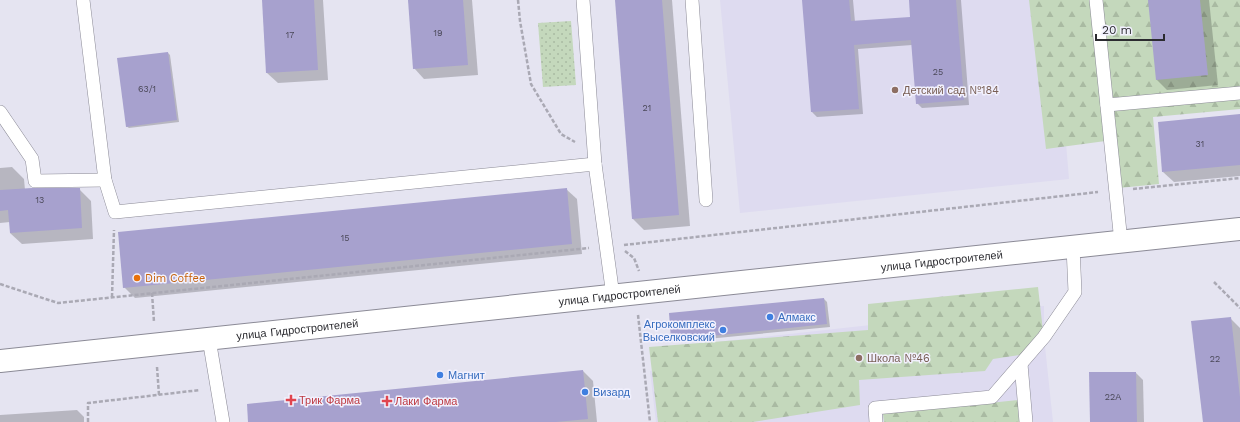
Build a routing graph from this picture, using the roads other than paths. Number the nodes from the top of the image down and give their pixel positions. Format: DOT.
graph roads {
  1 [pos="82,0"];
  2 [pos="583,0"];
  3 [pos="692,0"];
  4 [pos="1096,0"];
  5 [pos="1240,93"];
  6 [pos="1107,105"];
  7 [pos="0,112"];
  8 [pos="595,164"];
  9 [pos="105,180"];
  10 [pos="706,200"];
  11 [pos="1240,229"];
  12 [pos="1121,242"];
  13 [pos="1074,247"];
  14 [pos="613,296"];
  15 [pos="209,339"];
  16 [pos="0,361"];
  17 [pos="1022,364"];
  18 [pos="223,422"];
  19 [pos="876,422"];
  20 [pos="1026,422"];
  1 -- 9 [label="lane"];
  2 -- 8 [label="lane"];
  3 -- 10 [label="lane"];
  4 -- 6 [label="lane"];
  5 -- 6 [label="lane"];
  6 -- 12 [label="lane"];
  7 -- 9 [label="lane"];
  8 -- 9 [label="lane"];
  8 -- 14 [label="lane"];
  11 -- 12 [label="street, улица Гидростроителей"];
  12 -- 13 [label="street, улица Гидростроителей"];
  13 -- 14 [label="street, улица Гидростроителей"];
  13 -- 17 [label="lane"];
  14 -- 15 [label="street, улица Гидростроителей"];
  15 -- 16 [label="street, улица Гидростроителей"];
  15 -- 18 [label="lane"];
  17 -- 19 [label="lane"];
  17 -- 20 [label="lane"];
}
